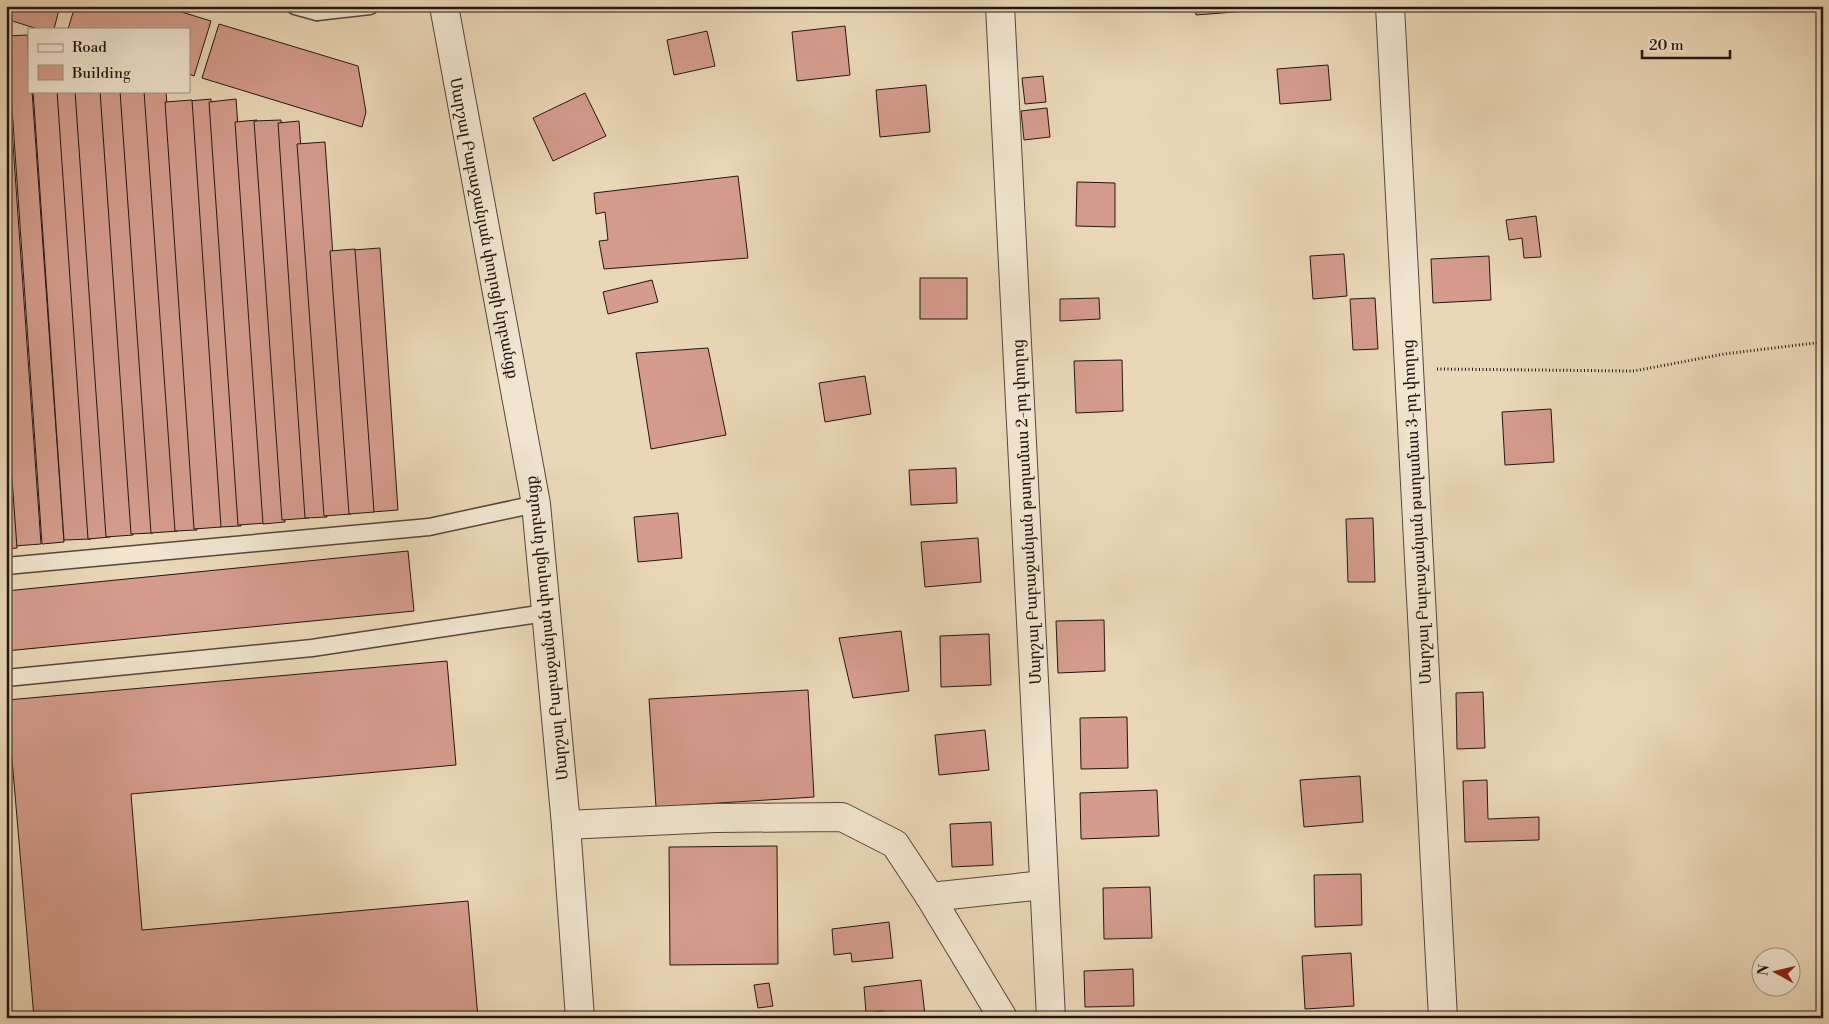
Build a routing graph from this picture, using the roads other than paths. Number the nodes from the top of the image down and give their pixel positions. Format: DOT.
graph roads {
  1 [pos="295,6"];
  2 [pos="370,6"];
  3 [pos="444,6"];
  4 [pos="1000,6"];
  5 [pos="1390,6"];
  6 [pos="317,9"];
  7 [pos="536,504"];
  8 [pos="6,566"];
  9 [pos="545,613"];
  10 [pos="6,678"];
  11 [pos="566,826"];
  12 [pos="1044,885"];
  13 [pos="930,897"];
  14 [pos="580,1018"];
  15 [pos="1003,1018"];
  16 [pos="1051,1018"];
  17 [pos="1443,1018"];
  1 -- 6 [label="lane"];
  2 -- 6 [label="lane"];
  3 -- 7 [label="street, Մարշալ Բաբաջանյան փողոցի նրբանցք"];
  4 -- 12 [label="street, Մարշալ Բաբաջանյան թաղամաս 2-րդ փողոց"];
  5 -- 17 [label="street, Մարշալ Բաբաջանյան թաղամաս 3-րդ փողոց"];
  7 -- 8 [label="lane"];
  7 -- 9 [label="street, Մարշալ Բաբաջանյան փողոցի նրբանցք"];
  9 -- 10 [label="lane"];
  9 -- 11 [label="street, Մարշալ Բաբաջանյան փողոցի նրբանցք"];
  11 -- 13 [label="street"];
  11 -- 14 [label="street, Մարշալ Բաբաջանյան փողոցի նրբանցք"];
  12 -- 13 [label="street"];
  12 -- 16 [label="street, Մարշալ Բաբաջանյան թաղամաս 2-րդ փողոց"];
  13 -- 15 [label="street"];
}
